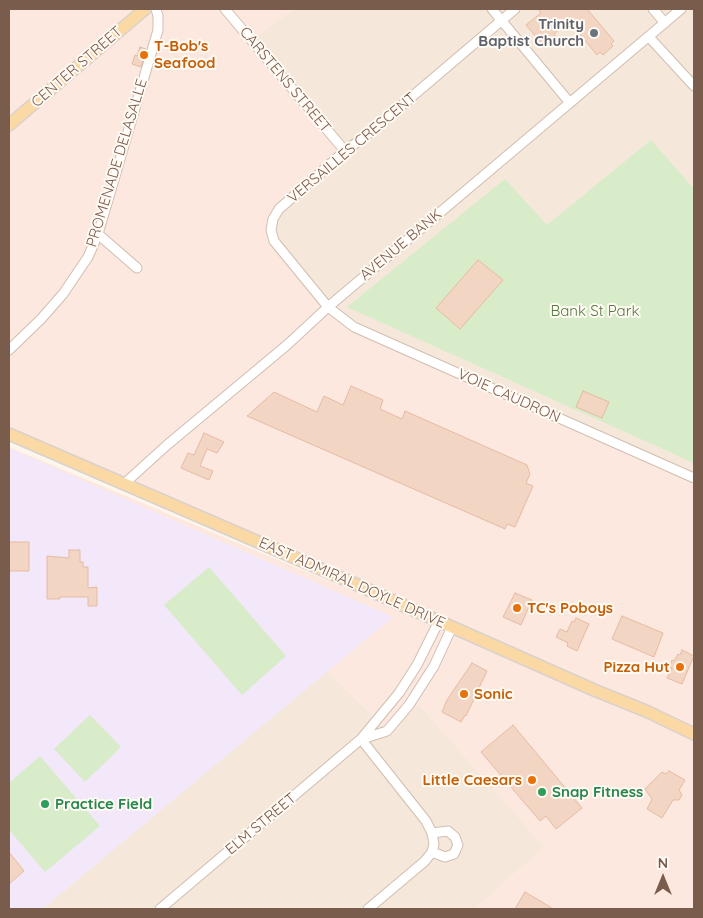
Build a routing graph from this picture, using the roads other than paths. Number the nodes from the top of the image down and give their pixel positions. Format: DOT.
graph roads {
  1 [pos="145,9"];
  2 [pos="156,9"];
  3 [pos="225,9"];
  4 [pos="492,9"];
  5 [pos="515,9"];
  6 [pos="653,9"];
  7 [pos="681,9"];
  8 [pos="502,21"];
  9 [pos="665,23"];
  10 [pos="649,37"];
  11 [pos="694,86"];
  12 [pos="570,103"];
  13 [pos="9,125"];
  14 [pos="345,151"];
  15 [pos="98,234"];
  16 [pos="137,268"];
  17 [pos="328,307"];
  18 [pos="9,350"];
  19 [pos="9,434"];
  20 [pos="694,478"];
  21 [pos="124,484"];
  22 [pos="439,622"];
  23 [pos="452,627"];
  24 [pos="694,734"];
  25 [pos="361,739"];
  26 [pos="432,833"];
  27 [pos="432,852"];
  28 [pos="160,909"];
  29 [pos="368,909"];
  1 -- 13 [label="main road, CENTER STREET"];
  2 -- 15 [label="street, PROMENADE DELASALLE"];
  3 -- 14 [label="street, CARSTENS STREET"];
  4 -- 8 [label="street"];
  5 -- 8 [label="street, VERSAILLES CRESCENT"];
  6 -- 9 [label="street"];
  7 -- 9 [label="street, AVENUE BANK"];
  8 -- 12 [label="street"];
  8 -- 14 [label="street, VERSAILLES CRESCENT"];
  9 -- 10 [label="street, AVENUE BANK"];
  10 -- 11 [label="street"];
  10 -- 12 [label="street, AVENUE BANK"];
  12 -- 17 [label="street, AVENUE BANK"];
  14 -- 17 [label="street, VERSAILLES CRESCENT"];
  15 -- 16 [label="street"];
  15 -- 18 [label="street, PROMENADE DELASALLE"];
  17 -- 20 [label="street, VOIE CAUDRON"];
  17 -- 21 [label="street, AVENUE BANK"];
  19 -- 21 [label="main road, EAST ADMIRAL DOYLE DRIVE"];
  21 -- 22 [label="main road, EAST ADMIRAL DOYLE DRIVE"];
  22 -- 23 [label="main road, EAST ADMIRAL DOYLE DRIVE"];
  22 -- 25 [label="street, ELM STREET"];
  23 -- 24 [label="main road, EAST ADMIRAL DOYLE DRIVE"];
  23 -- 25 [label="street, ELM STREET"];
  25 -- 26 [label="street"];
  25 -- 28 [label="street, ELM STREET"];
  26 -- 27 [label="street"];
  26 -- 27 [label="street"];
  27 -- 29 [label="street"];
}
